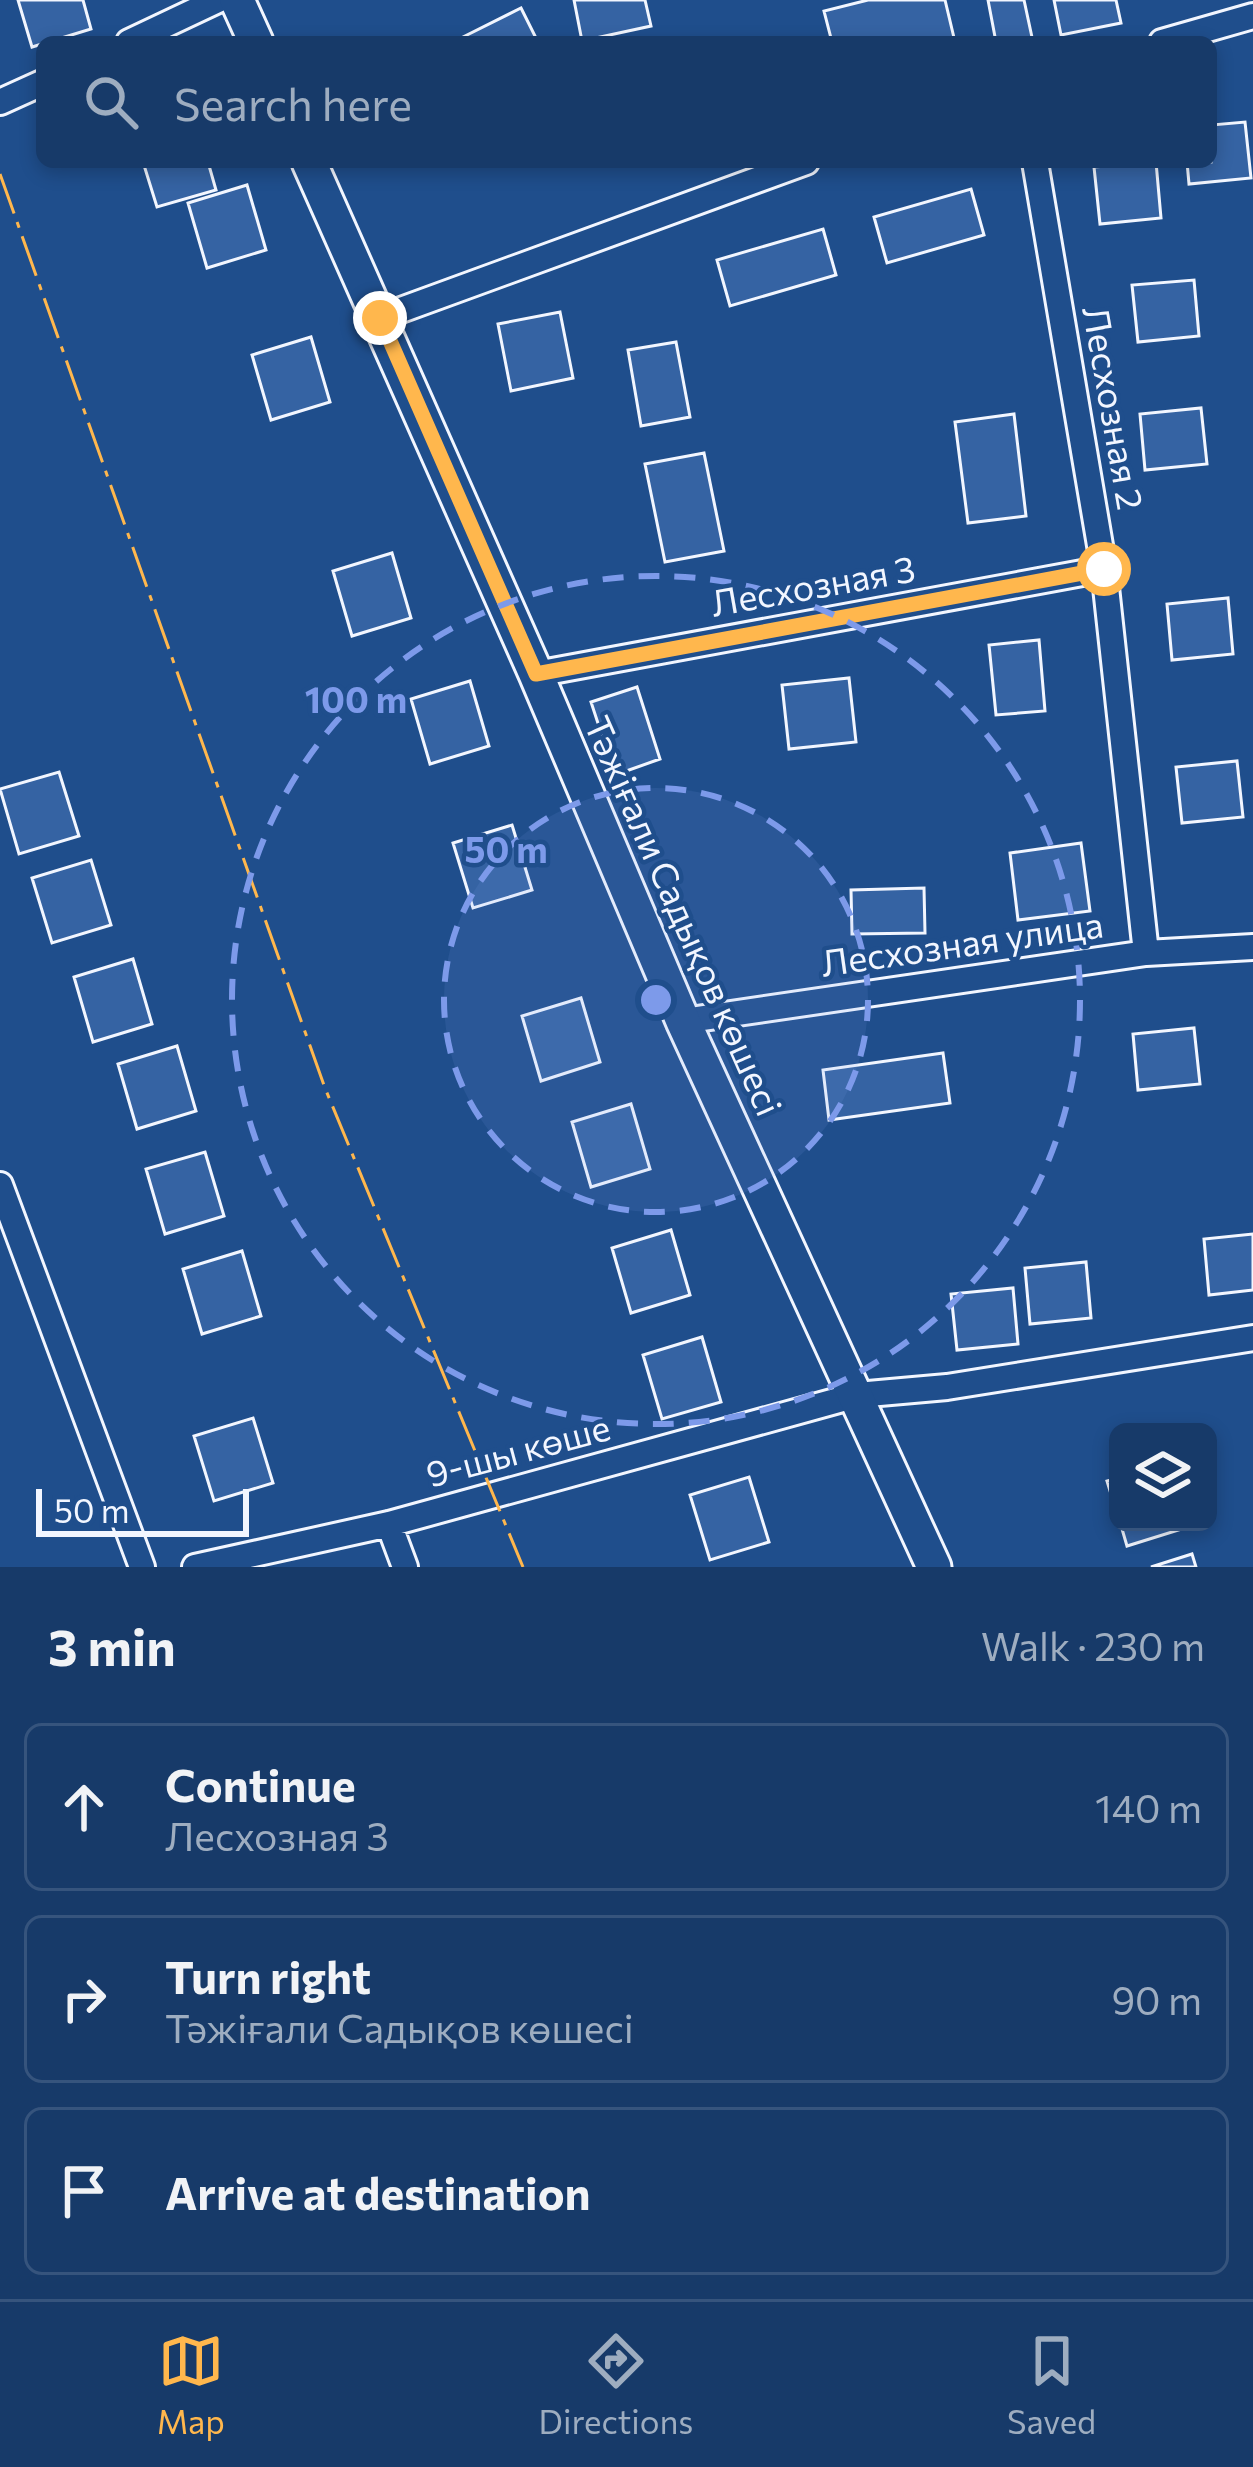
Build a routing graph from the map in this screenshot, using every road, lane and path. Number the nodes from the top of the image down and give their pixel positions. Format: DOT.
graph roads {
  1 [pos="218,0"];
  2 [pos="237,0"];
  3 [pos="1253,16"];
  4 [pos="142,36"];
  5 [pos="253,36"];
  6 [pos="1183,36"];
  7 [pos="36,85"];
  8 [pos="0,102"];
  9 [pos="312,168"];
  10 [pos="790,168"];
  11 [pos="1036,168"];
  12 [pos="380,318"];
  13 [pos="1104,569"];
  14 [pos="536,674"];
  15 [pos="1253,946"];
  16 [pos="1146,953"];
  17 [pos="682,1021"];
  18 [pos="0,1185"];
  19 [pos="1253,1337"];
  20 [pos="857,1395"];
  21 [pos="389,1524"];
  22 [pos="142,1567"];
  23 [pos="195,1567"];
  24 [pos="405,1567"];
  25 [pos="934,1567"];
  1 -- 4 [label="street"];
  2 -- 5 [label="street"];
  3 -- 6 [label="street"];
  7 -- 8 [label="street"];
  9 -- 12 [label="street, Тәжіғали Садықов көшесі"];
  10 -- 12 [label="street"];
  11 -- 13 [label="street, Лесхозная 2"];
  12 -- 14 [label="street, Тәжіғали Садықов көшесі"];
  13 -- 14 [label="street, Лесхозная 3"];
  13 -- 16 [label="street, Лесхозная 2"];
  14 -- 17 [label="street, Тәжіғали Садықов көшесі"];
  15 -- 16 [label="street, Лесхозная улица"];
  16 -- 17 [label="street, Лесхозная улица"];
  17 -- 20 [label="street, Тәжіғали Садықов көшесі"];
  18 -- 22 [label="street"];
  19 -- 20 [label="street, 9-шы көше"];
  20 -- 21 [label="street, 9-шы көше"];
  20 -- 25 [label="street, Тәжіғали Садықов көшесі"];
  21 -- 23 [label="street, 9-шы көше"];
  21 -- 24 [label="street"];
}
